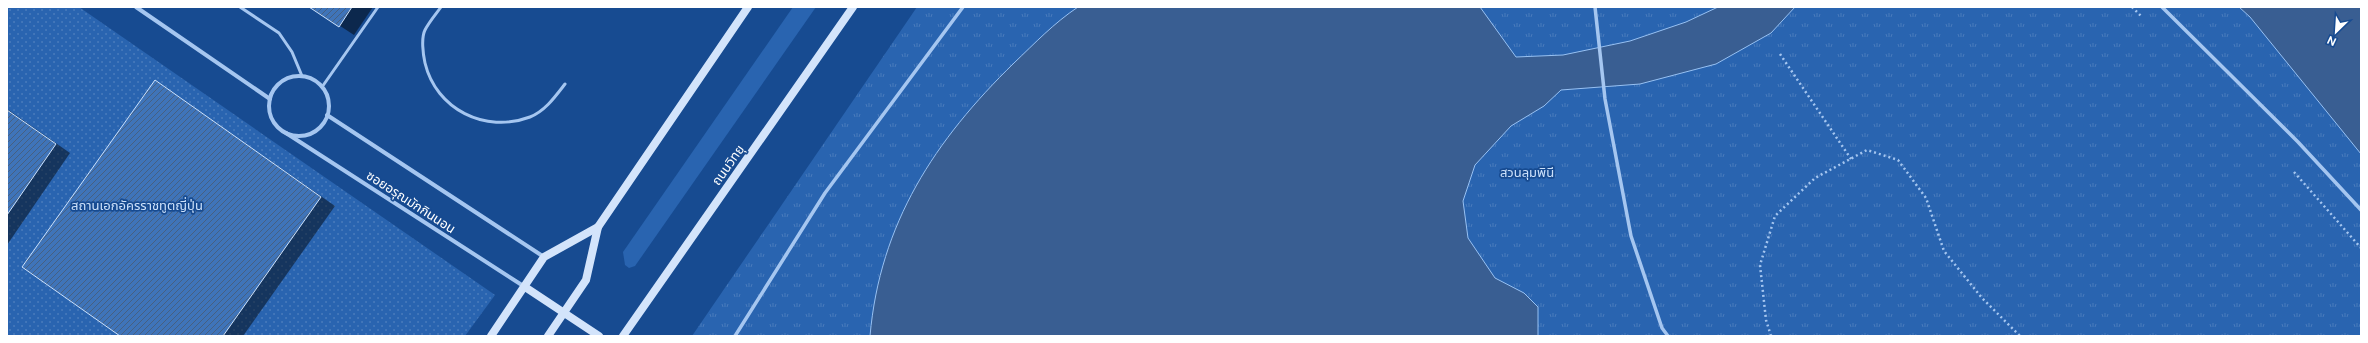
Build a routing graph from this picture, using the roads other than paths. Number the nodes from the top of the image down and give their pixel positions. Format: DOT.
graph roads {
  1 [pos="136,7"];
  2 [pos="240,7"];
  3 [pos="378,7"];
  4 [pos="441,7"];
  5 [pos="748,7"];
  6 [pos="854,7"];
  7 [pos="963,7"];
  8 [pos="1595,7"];
  9 [pos="2162,7"];
  10 [pos="302,76"];
  11 [pos="565,84"];
  12 [pos="322,87"];
  13 [pos="270,98"];
  14 [pos="327,115"];
  15 [pos="286,133"];
  16 [pos="2361,210"];
  17 [pos="598,227"];
  18 [pos="544,257"];
  19 [pos="525,287"];
  20 [pos="563,312"];
  21 [pos="491,336"];
  22 [pos="548,336"];
  23 [pos="599,336"];
  24 [pos="623,336"];
  25 [pos="734,336"];
  26 [pos="1668,336"];
  1 -- 13 [label="street"];
  2 -- 10 [label="lane"];
  3 -- 12 [label="lane"];
  4 -- 11 [label="lane"];
  5 -- 17 [label="main road"];
  6 -- 24 [label="main road, ถนนวิทยุ"];
  7 -- 25 [label="street"];
  8 -- 26 [label="street"];
  9 -- 16 [label="street"];
  10 -- 12 [label="street"];
  10 -- 13 [label="street"];
  12 -- 14 [label="street"];
  13 -- 15 [label="street, ซอยอรุณมักกินนอน"];
  14 -- 15 [label="street"];
  14 -- 18 [label="street, ซอยอรุณมักกินนอน"];
  15 -- 19 [label="street, ซอยอรุณมักกินนอน"];
  17 -- 18 [label="main road"];
  17 -- 20 [label="main road"];
  18 -- 19 [label="main road"];
  19 -- 20 [label="main road"];
  19 -- 21 [label="main road"];
  20 -- 22 [label="main road"];
  20 -- 23 [label="main road"];
}
